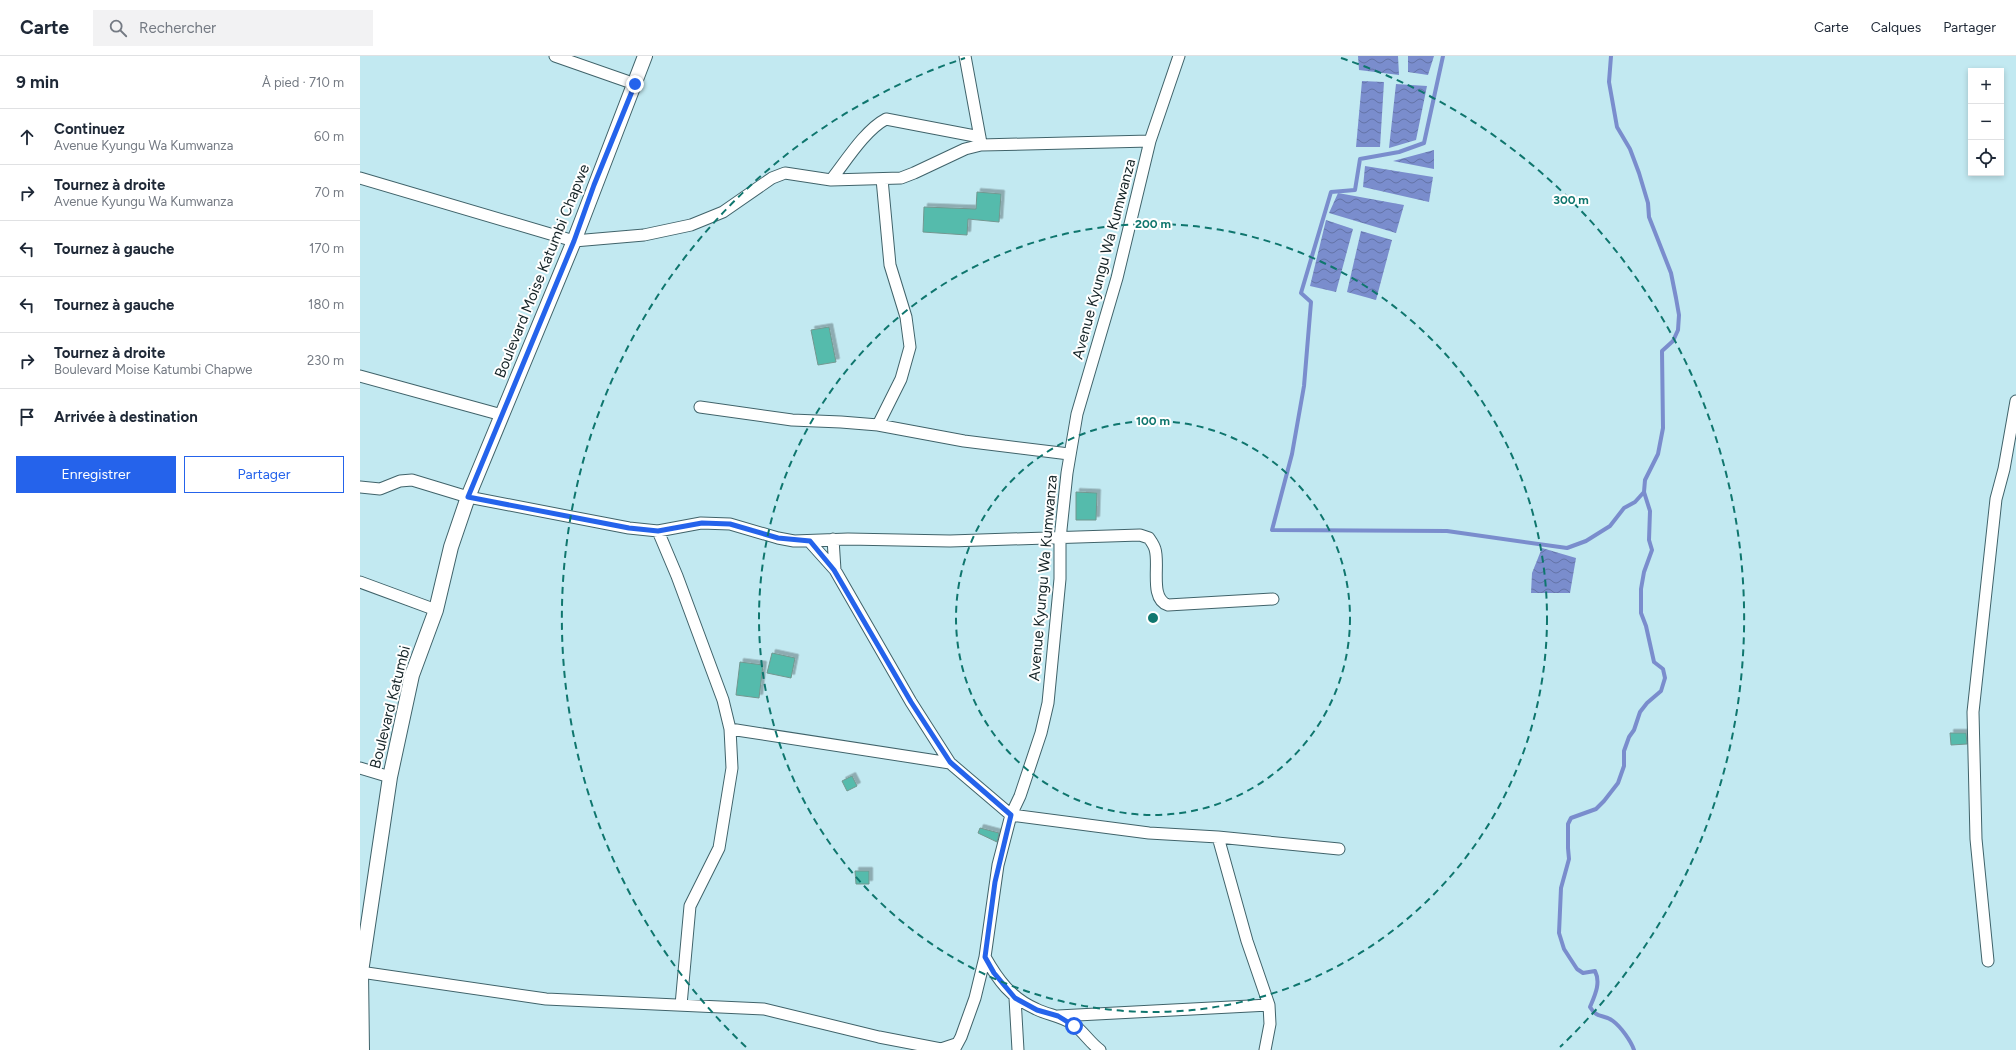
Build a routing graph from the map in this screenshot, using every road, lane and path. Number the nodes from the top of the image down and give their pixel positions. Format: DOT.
graph roads {
  1 [pos="555,56"];
  2 [pos="645,56"];
  3 [pos="965,56"];
  4 [pos="1179,56"];
  5 [pos="635,84"];
  6 [pos="980,141"];
  7 [pos="1150,141"];
  8 [pos="360,178"];
  9 [pos="882,179"];
  10 [pos="831,180"];
  11 [pos="574,241"];
  12 [pos="360,376"];
  13 [pos="2016,401"];
  14 [pos="700,407"];
  15 [pos="502,415"];
  16 [pos="878,426"];
  17 [pos="2012,447"];
  18 [pos="1069,454"];
  19 [pos="360,486"];
  20 [pos="468,497"];
  21 [pos="658,531"];
  22 [pos="1060,539"];
  23 [pos="833,540"];
  24 [pos="810,541"];
  25 [pos="834,570"];
  26 [pos="360,582"];
  27 [pos="1273,598"];
  28 [pos="436,610"];
  29 [pos="730,729"];
  30 [pos="950,762"];
  31 [pos="360,768"];
  32 [pos="390,777"];
  33 [pos="1011,815"];
  34 [pos="1218,837"];
  35 [pos="1339,848"];
  36 [pos="985,957"];
  37 [pos="1988,961"];
  38 [pos="360,972"];
  39 [pos="1015,998"];
  40 [pos="681,1005"];
  41 [pos="1269,1005"];
  42 [pos="1058,1016"];
  43 [pos="955,1047"];
  44 [pos="362,1050"];
  45 [pos="1018,1050"];
  46 [pos="1100,1050"];
  47 [pos="1266,1050"];
  1 -- 5 [label="street"];
  2 -- 5 [label="street, Boulevard Moise Katumbi Chapwe"];
  3 -- 6 [label="street"];
  4 -- 7 [label="street, Avenue Kyungu Wa Kumwanza"];
  5 -- 11 [label="street, Boulevard Moise Katumbi Chapwe"];
  6 -- 7 [label="street"];
  6 -- 9 [label="street"];
  6 -- 10 [label="street"];
  7 -- 18 [label="street, Avenue Kyungu Wa Kumwanza"];
  8 -- 11 [label="street"];
  9 -- 10 [label="street"];
  9 -- 16 [label="street"];
  10 -- 11 [label="street"];
  11 -- 15 [label="street, Boulevard Moise Katumbi Chapwe"];
  12 -- 15 [label="street"];
  13 -- 17 [label="street"];
  14 -- 16 [label="street"];
  15 -- 20 [label="street, Boulevard Moise Katumbi Chapwe"];
  16 -- 18 [label="street"];
  17 -- 37 [label="street"];
  18 -- 22 [label="street, Avenue Kyungu Wa Kumwanza"];
  19 -- 20 [label="street"];
  20 -- 21 [label="street"];
  20 -- 28 [label="street, Boulevard Katumbi"];
  21 -- 24 [label="street"];
  21 -- 29 [label="street"];
  22 -- 23 [label="street"];
  22 -- 27 [label="street"];
  22 -- 33 [label="street, Avenue Kyungu Wa Kumwanza"];
  23 -- 24 [label="street"];
  23 -- 25 [label="street"];
  24 -- 25 [label="street"];
  25 -- 30 [label="street"];
  26 -- 28 [label="street"];
  28 -- 32 [label="street, Boulevard Katumbi"];
  29 -- 30 [label="street"];
  29 -- 40 [label="street"];
  30 -- 33 [label="street"];
  31 -- 32 [label="street"];
  32 -- 38 [label="street, Boulevard Katumbi"];
  33 -- 34 [label="street"];
  33 -- 36 [label="street, Avenue Kyungu Wa Kumwanza"];
  34 -- 35 [label="street"];
  34 -- 41 [label="street"];
  36 -- 39 [label="street"];
  36 -- 43 [label="street, Avenue Kyungu Wa Kumwanza"];
  38 -- 40 [label="street"];
  38 -- 44 [label="street, Boulevard Katumbi"];
  39 -- 42 [label="street"];
  39 -- 45 [label="street"];
  40 -- 43 [label="street"];
  41 -- 42 [label="street"];
  41 -- 47 [label="street"];
  42 -- 46 [label="street"];
}
